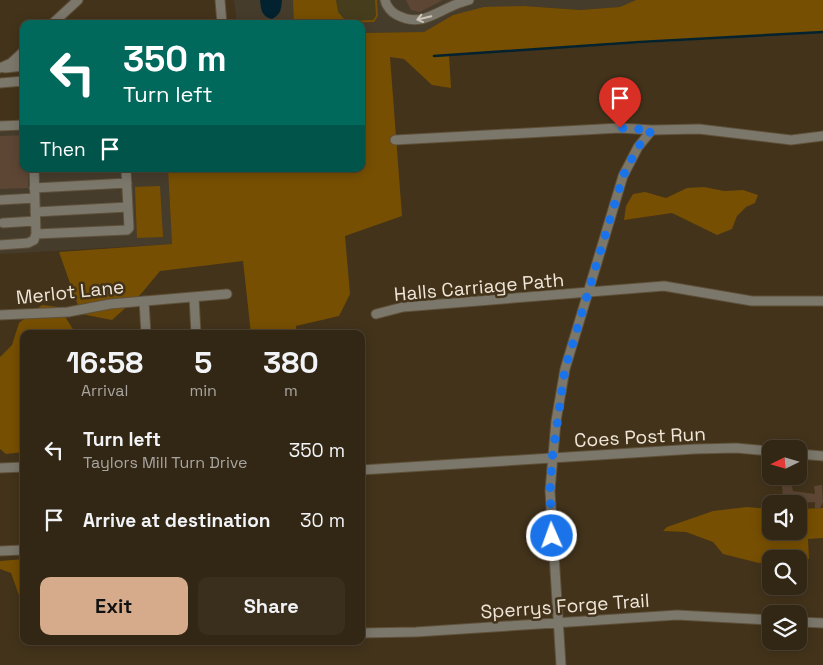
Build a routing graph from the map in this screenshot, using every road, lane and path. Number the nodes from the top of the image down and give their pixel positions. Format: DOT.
graph roads {
  1 [pos="78,0"];
  2 [pos="220,0"];
  3 [pos="386,0"];
  4 [pos="469,0"];
  5 [pos="56,20"];
  6 [pos="222,20"];
  7 [pos="20,55"];
  8 [pos="20,66"];
  9 [pos="0,68"];
  10 [pos="20,81"];
  11 [pos="0,83"];
  12 [pos="20,125"];
  13 [pos="0,126"];
  14 [pos="652,130"];
  15 [pos="823,136"];
  16 [pos="394,140"];
  17 [pos="34,172"];
  18 [pos="126,172"];
  19 [pos="127,183"];
  20 [pos="34,188"];
  21 [pos="34,198"];
  22 [pos="0,200"];
  23 [pos="128,207"];
  24 [pos="35,216"];
  25 [pos="4,223"];
  26 [pos="36,234"];
  27 [pos="0,245"];
  28 [pos="588,293"];
  29 [pos="228,294"];
  30 [pos="194,297"];
  31 [pos="144,301"];
  32 [pos="823,302"];
  33 [pos="376,314"];
  34 [pos="0,316"];
  35 [pos="146,330"];
  36 [pos="196,330"];
  37 [pos="762,450"];
  38 [pos="808,455"];
  39 [pos="823,456"];
  40 [pos="552,459"];
  41 [pos="20,467"];
  42 [pos="0,468"];
  43 [pos="365,470"];
  44 [pos="20,550"];
  45 [pos="0,551"];
  46 [pos="762,619"];
  47 [pos="559,622"];
  48 [pos="807,622"];
  49 [pos="823,623"];
  50 [pos="365,633"];
  51 [pos="561,665"];
  1 -- 5 [label="street"];
  2 -- 6 [label="street"];
  4 -- 3 [label="street, one-way"];
  7 -- 9 [label="street"];
  8 -- 9 [label="street"];
  10 -- 11 [label="street"];
  12 -- 13 [label="street"];
  14 -- 15 [label="street"];
  14 -- 16 [label="street"];
  14 -- 28 [label="street"];
  17 -- 20 [label="street"];
  18 -- 19 [label="street"];
  19 -- 20 [label="street"];
  19 -- 23 [label="street"];
  20 -- 21 [label="street"];
  21 -- 22 [label="street"];
  21 -- 24 [label="street"];
  23 -- 24 [label="street"];
  23 -- 26 [label="street"];
  24 -- 25 [label="street"];
  24 -- 26 [label="street"];
  26 -- 27 [label="street"];
  28 -- 32 [label="street, Halls Carriage Path"];
  28 -- 33 [label="street, Halls Carriage Path"];
  28 -- 40 [label="street"];
  29 -- 30 [label="street, Merlot Lane"];
  30 -- 31 [label="street, Merlot Lane"];
  30 -- 36 [label="street"];
  31 -- 34 [label="street, Merlot Lane"];
  31 -- 35 [label="street"];
  37 -- 40 [label="street, Coes Post Run"];
  38 -- 39 [label="street"];
  40 -- 43 [label="street, Coes Post Run"];
  40 -- 47 [label="street"];
  41 -- 42 [label="street"];
  44 -- 45 [label="street"];
  46 -- 47 [label="street, Sperrys Forge Trail"];
  47 -- 50 [label="street, Sperrys Forge Trail"];
  47 -- 51 [label="street"];
  48 -- 49 [label="street"];
}
